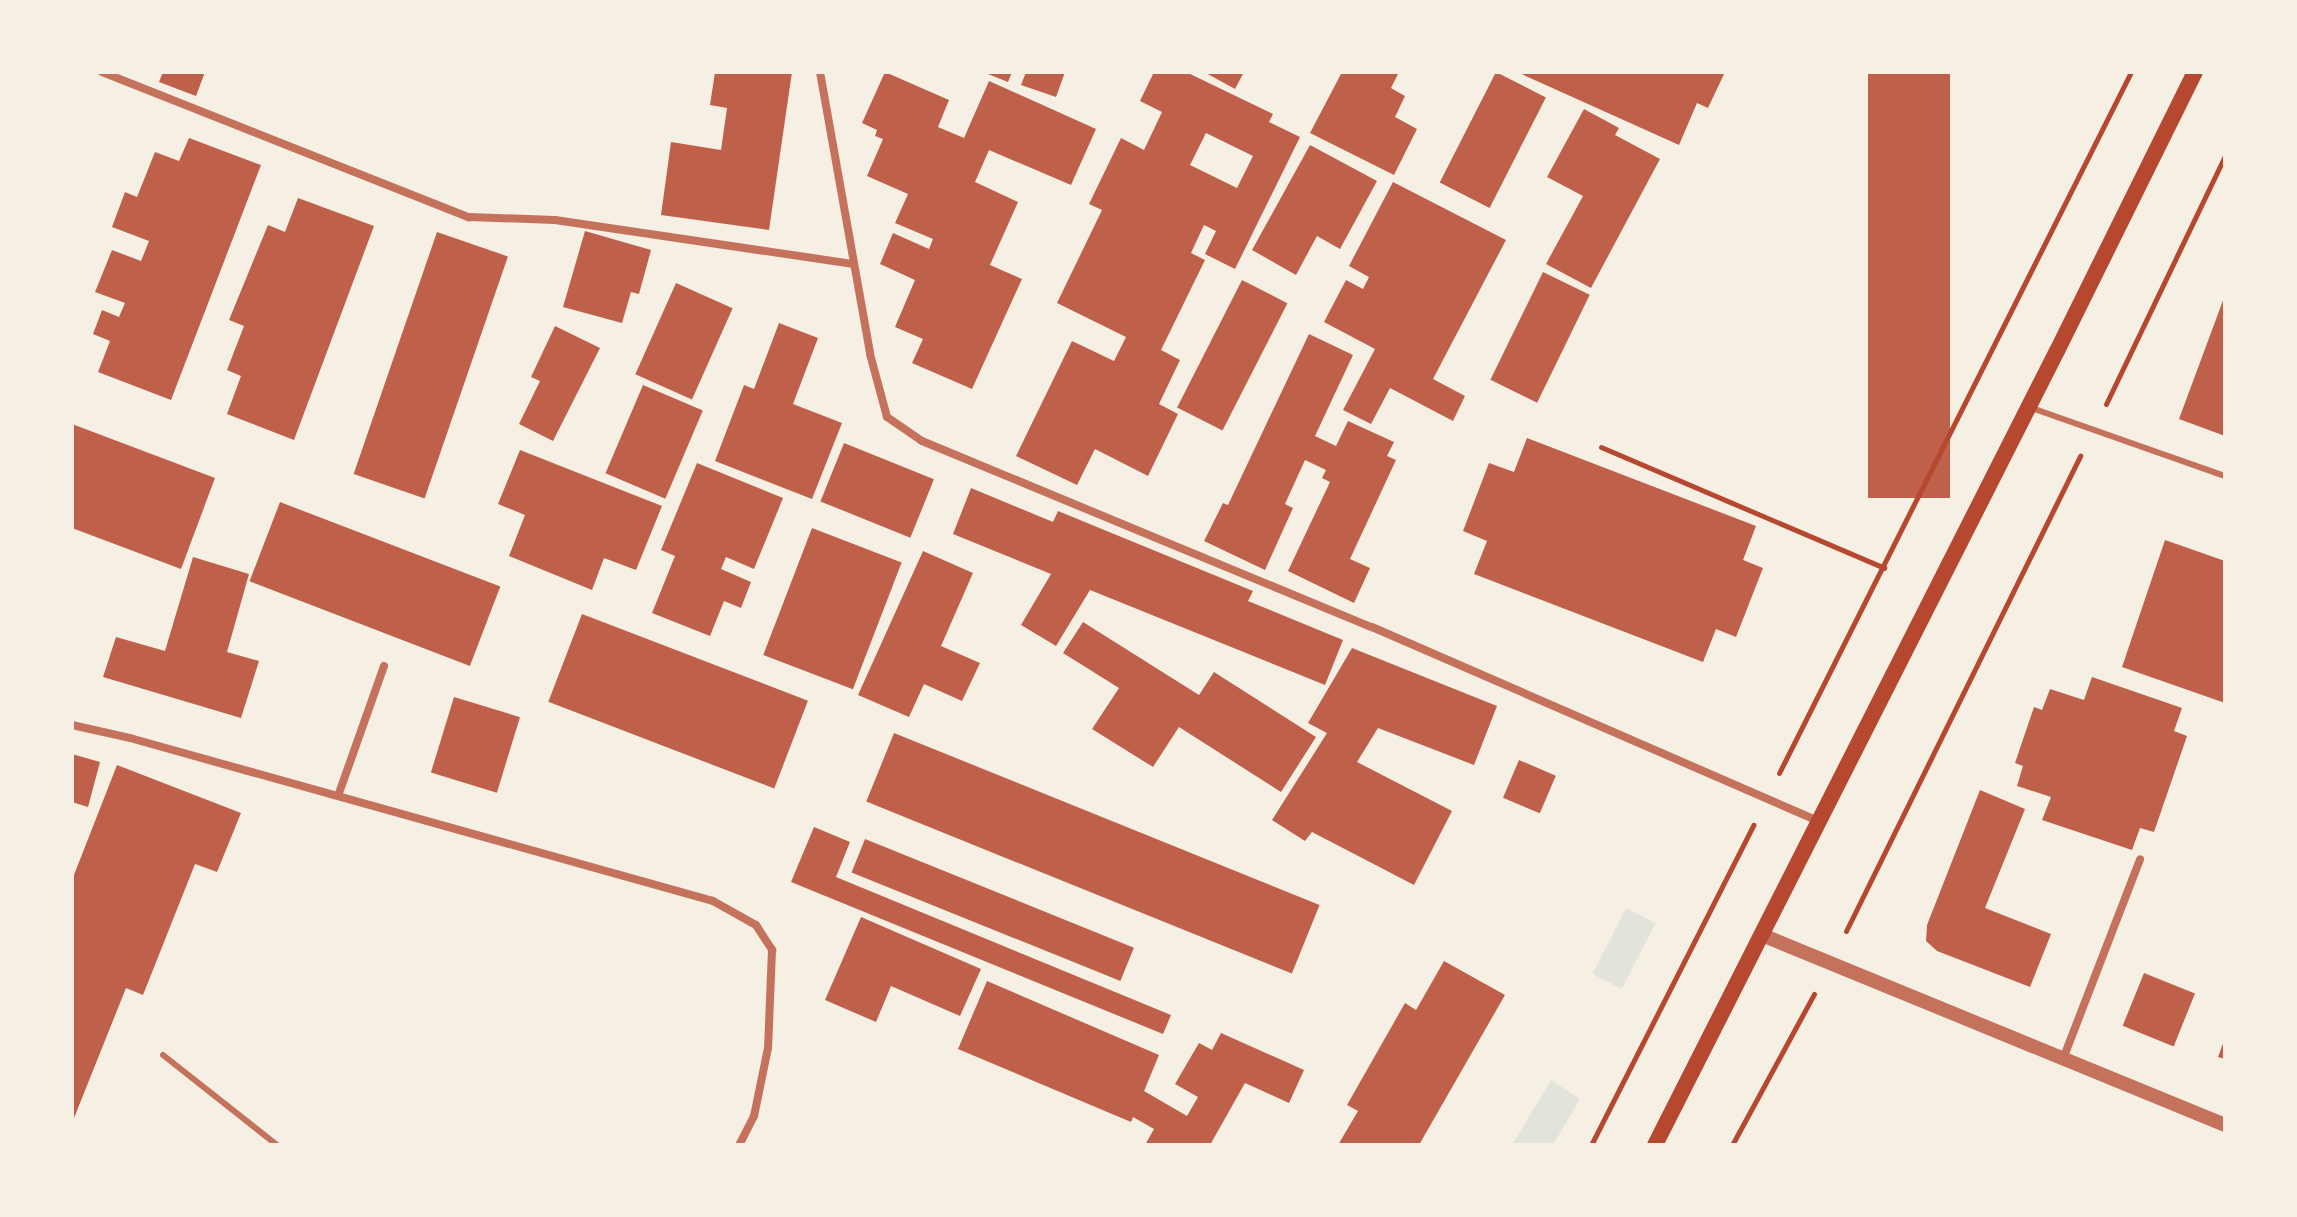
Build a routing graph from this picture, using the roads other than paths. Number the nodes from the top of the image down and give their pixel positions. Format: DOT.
graph roads {
  1 [pos="102,72"];
  2 [pos="820,72"];
  3 [pos="2195,72"];
  4 [pos="854,264"];
  5 [pos="2029,407"];
  6 [pos="2225,476"];
  7 [pos="384,666"];
  8 [pos="72,725"];
  9 [pos="338,796"];
  10 [pos="1818,821"];
  11 [pos="2140,859"];
  12 [pos="1762,935"];
  13 [pos="163,1055"];
  14 [pos="2063,1059"];
  15 [pos="2225,1125"];
  16 [pos="277,1145"];
  17 [pos="739,1145"];
  18 [pos="1655,1145"];
  1 -- 4 [label="street"];
  2 -- 4 [label="street"];
  3 -- 5 [label="main road"];
  4 -- 10 [label="street"];
  5 -- 6 [label="lane"];
  5 -- 10 [label="main road"];
  7 -- 9 [label="street"];
  8 -- 9 [label="street"];
  9 -- 17 [label="street"];
  10 -- 12 [label="main road"];
  11 -- 14 [label="street"];
  12 -- 14 [label="street"];
  12 -- 18 [label="main road"];
  13 -- 16 [label="lane"];
  14 -- 15 [label="street"];
}
